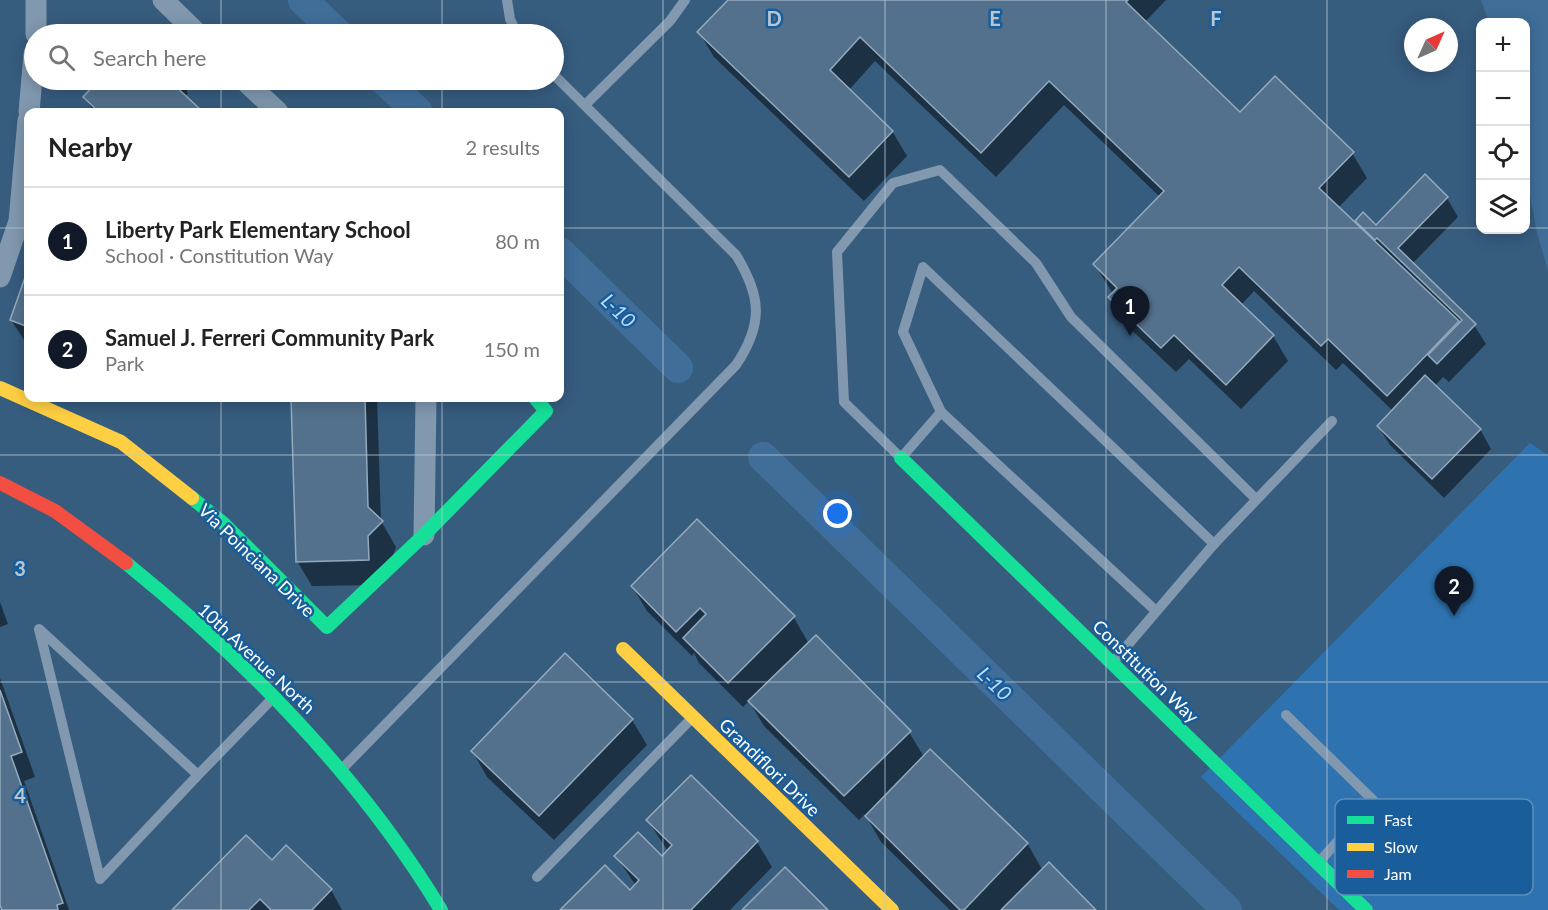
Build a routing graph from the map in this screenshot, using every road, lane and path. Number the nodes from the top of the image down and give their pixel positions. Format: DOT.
graph roads {
  1 [pos="36,0"];
  2 [pos="163,0"];
  3 [pos="507,0"];
  4 [pos="685,0"];
  5 [pos="36,24"];
  6 [pos="188,24"];
  7 [pos="512,24"];
  8 [pos="564,85"];
  9 [pos="31,90"];
  10 [pos="255,90"];
  11 [pos="585,105"];
  12 [pos="29,108"];
  13 [pos="274,108"];
  14 [pos="24,165"];
  15 [pos="0,278"];
  16 [pos="0,388"];
  17 [pos="24,399"];
  18 [pos="31,402"];
  19 [pos="426,402"];
  20 [pos="538,402"];
  21 [pos="941,412"];
  22 [pos="1332,421"];
  23 [pos="901,458"];
  24 [pos="0,483"];
  25 [pos="1256,500"];
  26 [pos="424,535"];
  27 [pos="1214,544"];
  28 [pos="1156,610"];
  29 [pos="623,649"];
  30 [pos="1112,663"];
  31 [pos="274,697"];
  32 [pos="1286,715"];
  33 [pos="693,717"];
  34 [pos="342,769"];
  35 [pos="198,775"];
  36 [pos="1372,799"];
  37 [pos="1335,844"];
  38 [pos="1318,863"];
  39 [pos="537,877"];
  40 [pos="1335,880"];
  41 [pos="1351,895"];
  42 [pos="441,910"];
  43 [pos="892,910"];
  44 [pos="1366,910"];
  1 -- 5 [label="street"];
  2 -- 6 [label="street"];
  3 -- 7 [label="lane"];
  4 -- 11 [label="lane"];
  8 -- 11 [label="lane"];
  9 -- 12 [label="street"];
  10 -- 13 [label="street"];
  11 -- 34 [label="lane"];
  14 -- 15 [label="street"];
  16 -- 17 [label="street, Via Poinciana Drive"];
  18 -- 26 [label="street, Via Poinciana Drive"];
  19 -- 26 [label="street"];
  20 -- 26 [label="street, Via Poinciana Drive"];
  21 -- 23 [label="lane"];
  21 -- 27 [label="lane"];
  21 -- 28 [label="lane"];
  22 -- 25 [label="lane"];
  23 -- 25 [label="lane"];
  23 -- 30 [label="street, Constitution Way"];
  24 -- 31 [label="street, 10th Avenue North"];
  25 -- 27 [label="lane"];
  27 -- 28 [label="lane"];
  28 -- 30 [label="lane"];
  29 -- 33 [label="street, Grandiflori Drive"];
  30 -- 38 [label="street, Constitution Way"];
  31 -- 34 [label="street, 10th Avenue North"];
  31 -- 35 [label="lane"];
  32 -- 36 [label="lane"];
  33 -- 39 [label="lane"];
  33 -- 43 [label="street, Grandiflori Drive"];
  34 -- 42 [label="street, 10th Avenue North"];
  35 -- 35 [label="lane"];
  37 -- 38 [label="lane"];
  38 -- 40 [label="street, Constitution Way"];
  41 -- 44 [label="street, Constitution Way"];
}
